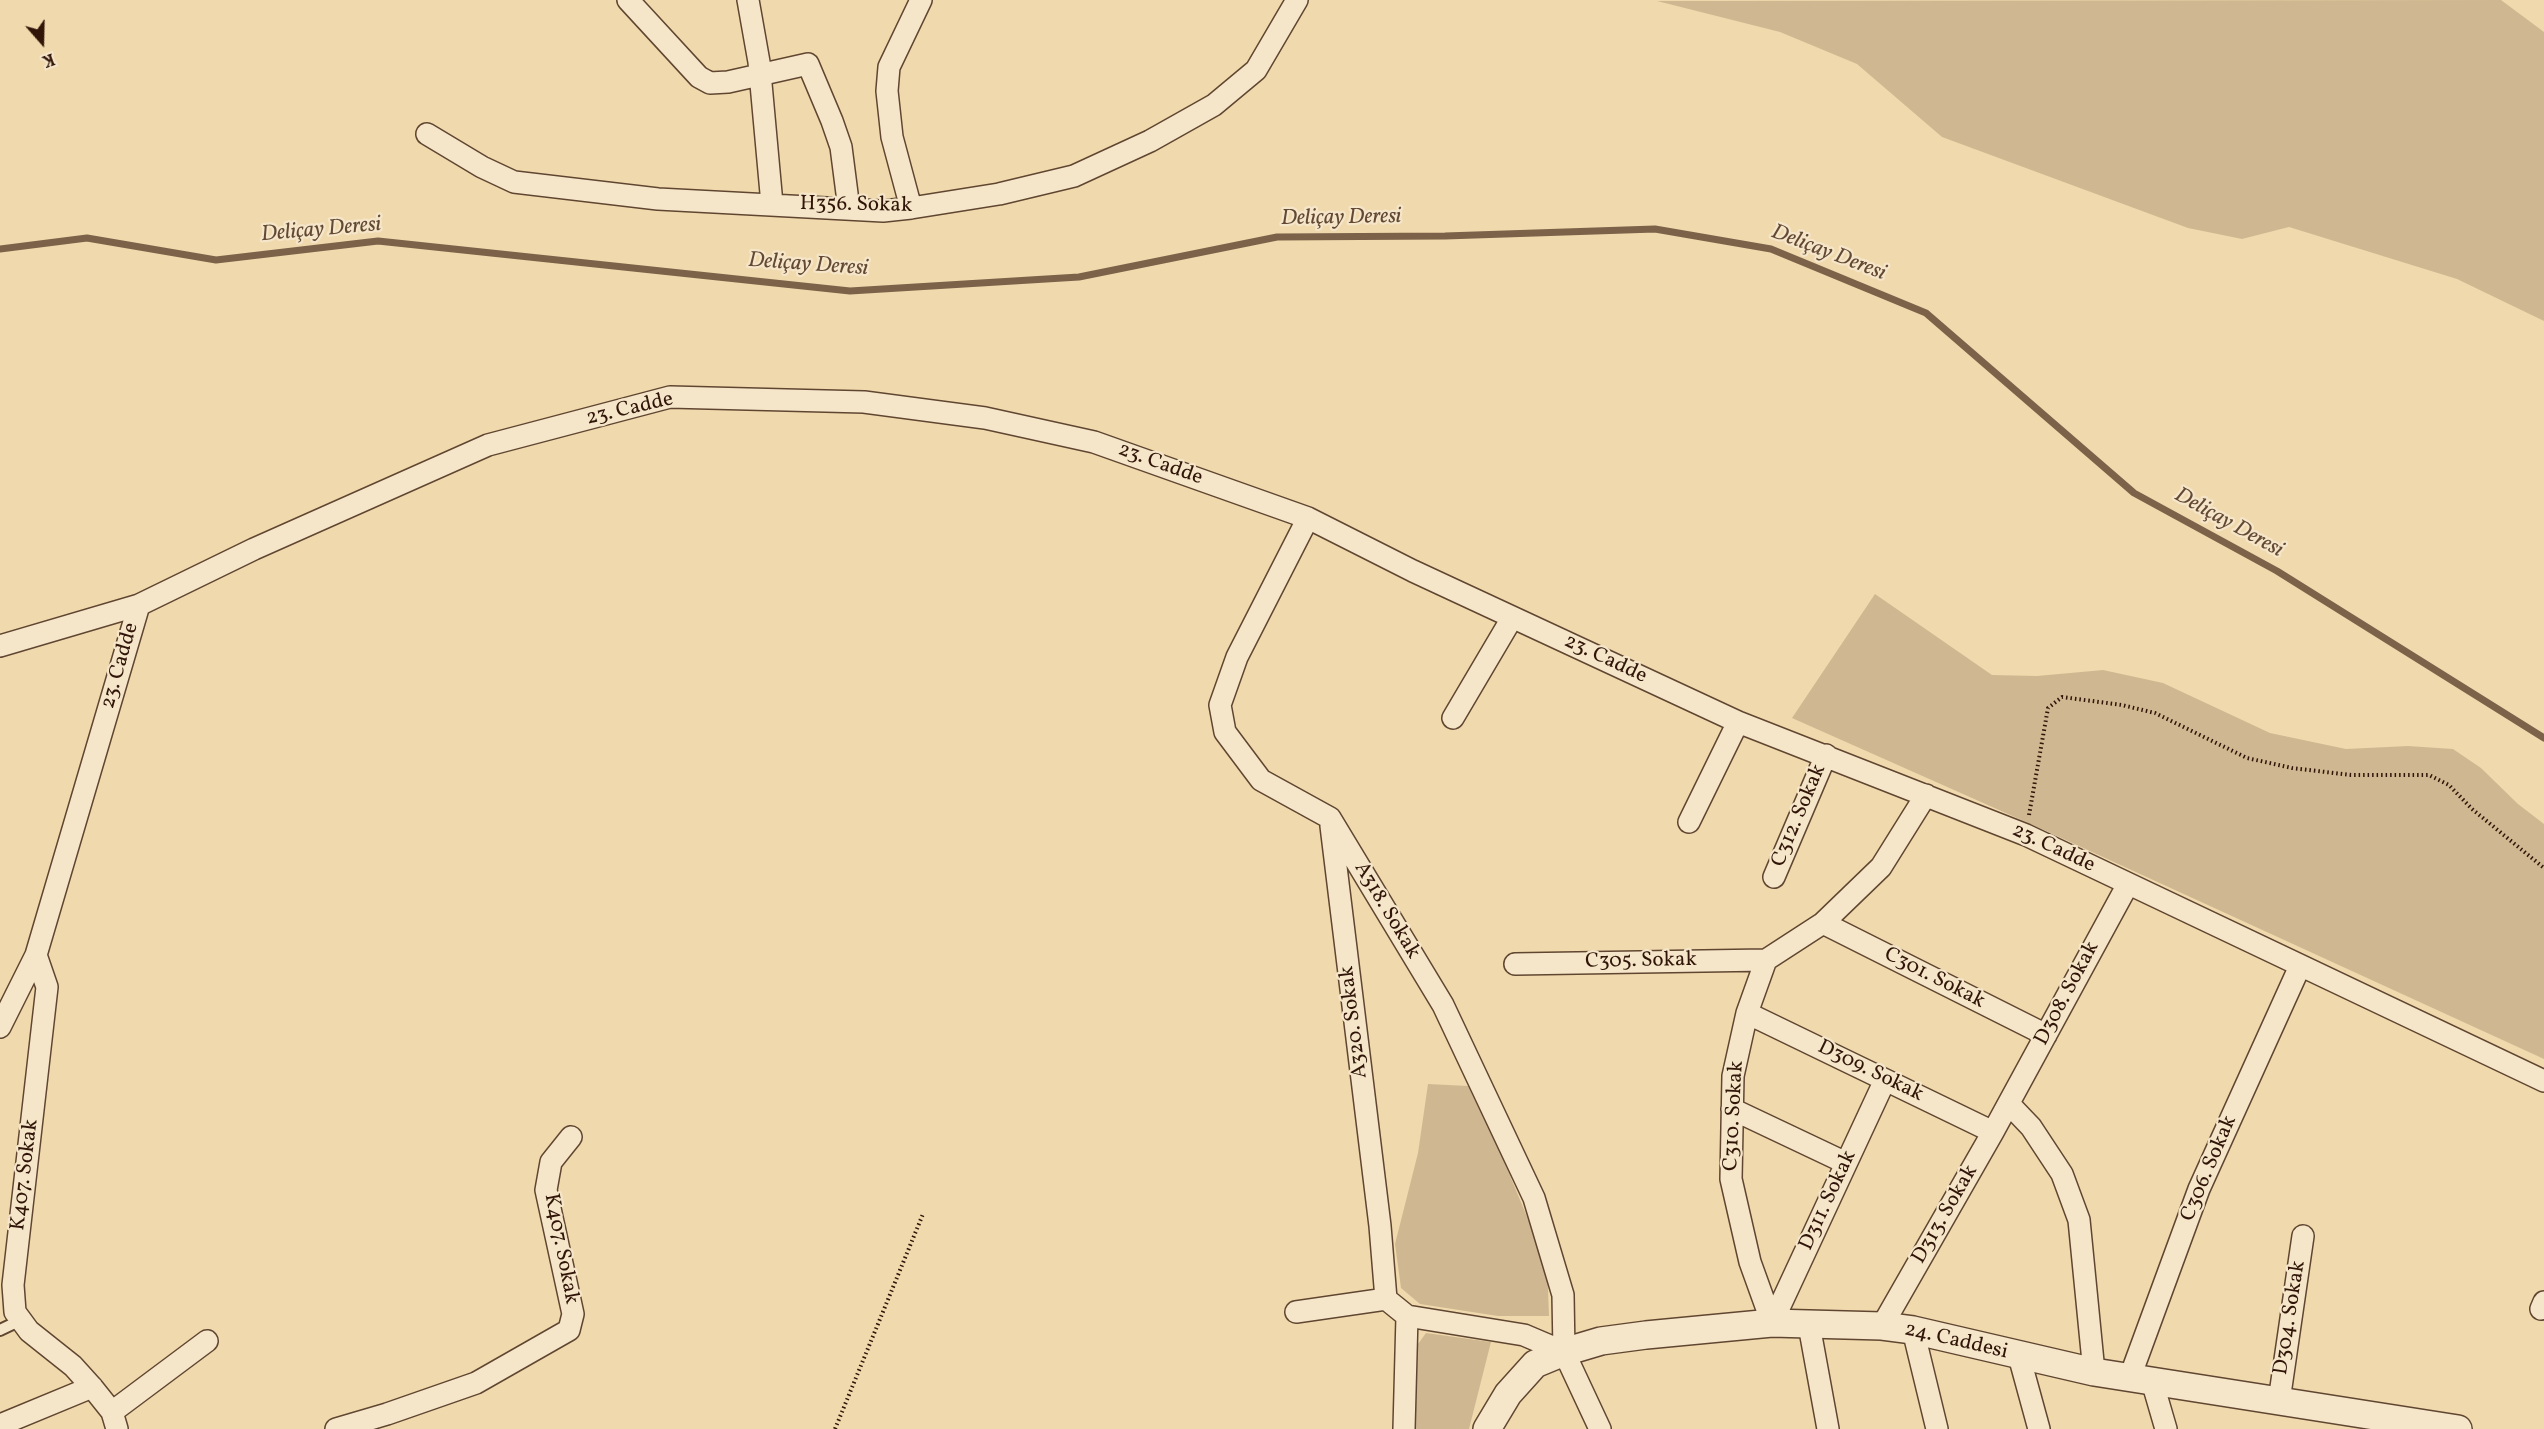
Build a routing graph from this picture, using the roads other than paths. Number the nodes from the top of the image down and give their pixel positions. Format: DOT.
graph roads {
  1 [pos="628,0"];
  2 [pos="748,0"];
  3 [pos="921,0"];
  4 [pos="1298,0"];
  5 [pos="760,76"];
  6 [pos="427,134"];
  7 [pos="772,204"];
  8 [pos="911,208"];
  9 [pos="849,209"];
  10 [pos="1308,518"];
  11 [pos="139,605"];
  12 [pos="1512,618"];
  13 [pos="0,646"];
  14 [pos="1453,718"];
  15 [pos="1738,722"];
  16 [pos="1826,755"];
  17 [pos="1926,795"];
  18 [pos="1330,818"];
  19 [pos="1689,822"];
  20 [pos="1774,877"];
  21 [pos="2128,884"];
  22 [pos="1823,923"];
  23 [pos="36,955"];
  24 [pos="1767,960"];
  25 [pos="1515,964"];
  26 [pos="2300,966"];
  27 [pos="1748,1012"];
  28 [pos="0,1027"];
  29 [pos="2046,1035"];
  30 [pos="1885,1080"];
  31 [pos="2544,1081"];
  32 [pos="2009,1104"];
  33 [pos="1732,1109"];
  34 [pos="1993,1132"];
  35 [pos="571,1137"];
  36 [pos="1846,1164"];
  37 [pos="2303,1236"];
  38 [pos="1386,1299"];
  39 [pos="1296,1312"];
  40 [pos="1407,1316"];
  41 [pos="21,1320"];
  42 [pos="1772,1323"];
  43 [pos="1809,1325"];
  44 [pos="1882,1326"];
  45 [pos="0,1330"];
  46 [pos="1913,1330"];
  47 [pos="207,1341"];
  48 [pos="1564,1352"];
  49 [pos="2019,1356"];
  50 [pos="2094,1372"];
  51 [pos="2141,1379"];
  52 [pos="92,1387"];
  53 [pos="2279,1401"];
  54 [pos="115,1421"];
  55 [pos="2397,1424"];
  56 [pos="0,1425"];
  57 [pos="336,1429"];
  58 [pos="1404,1429"];
  59 [pos="1487,1429"];
  60 [pos="1600,1429"];
  61 [pos="1828,1429"];
  62 [pos="1937,1429"];
  63 [pos="2038,1429"];
  64 [pos="2166,1429"];
  65 [pos="2458,1429"];
  1 -- 5 [label="street"];
  2 -- 5 [label="street"];
  3 -- 8 [label="street"];
  4 -- 8 [label="street, H356. Sokak"];
  5 -- 7 [label="street"];
  5 -- 9 [label="street"];
  6 -- 7 [label="street, H356. Sokak"];
  7 -- 9 [label="street, H356. Sokak"];
  8 -- 9 [label="street, H356. Sokak"];
  10 -- 11 [label="street, 23. Cadde"];
  10 -- 12 [label="street, 23. Cadde"];
  10 -- 18 [label="street"];
  11 -- 13 [label="street"];
  11 -- 23 [label="street, 23. Cadde"];
  12 -- 14 [label="street"];
  12 -- 15 [label="street, 23. Cadde"];
  15 -- 16 [label="street, 23. Cadde"];
  15 -- 19 [label="street"];
  16 -- 17 [label="street, 23. Cadde"];
  16 -- 20 [label="street, C312. Sokak"];
  17 -- 21 [label="street, 23. Cadde"];
  17 -- 22 [label="street"];
  18 -- 38 [label="street, A320. Sokak"];
  18 -- 48 [label="street, A318. Sokak"];
  21 -- 26 [label="street, 23. Cadde"];
  21 -- 29 [label="street, D308. Sokak"];
  22 -- 24 [label="street"];
  22 -- 29 [label="street, C301. Sokak"];
  23 -- 28 [label="street, 23. Cadde"];
  23 -- 41 [label="street, K407. Sokak"];
  24 -- 25 [label="street, C305. Sokak"];
  24 -- 27 [label="street, C310. Sokak"];
  26 -- 31 [label="street, 23. Cadde"];
  26 -- 51 [label="street, C306. Sokak"];
  27 -- 30 [label="street, D309. Sokak"];
  27 -- 33 [label="street, C310. Sokak"];
  29 -- 32 [label="street, D308. Sokak"];
  30 -- 34 [label="street, D309. Sokak"];
  30 -- 36 [label="street, D311. Sokak"];
  32 -- 34 [label="street, D313. Sokak"];
  32 -- 50 [label="street"];
  33 -- 36 [label="street"];
  33 -- 42 [label="street, C310. Sokak"];
  34 -- 44 [label="street, D313. Sokak"];
  35 -- 57 [label="street, K407. Sokak"];
  36 -- 42 [label="street, D311. Sokak"];
  37 -- 53 [label="street, D304. Sokak"];
  38 -- 39 [label="street"];
  38 -- 40 [label="street"];
  40 -- 48 [label="street"];
  40 -- 58 [label="street"];
  41 -- 45 [label="lane"];
  41 -- 52 [label="street, K407. Sokak"];
  42 -- 43 [label="street, 24. Caddesi"];
  42 -- 48 [label="street, 24. Caddesi"];
  43 -- 44 [label="street, 24. Caddesi"];
  43 -- 61 [label="street"];
  44 -- 46 [label="street, 24. Caddesi"];
  46 -- 49 [label="street, 24. Caddesi"];
  46 -- 62 [label="street"];
  47 -- 54 [label="street"];
  48 -- 59 [label="street, 24. Caddesi"];
  48 -- 60 [label="street"];
  49 -- 50 [label="street, 24. Caddesi"];
  49 -- 63 [label="street"];
  50 -- 51 [label="street, 24. Caddesi"];
  51 -- 53 [label="street, 24. Caddesi"];
  51 -- 64 [label="street"];
  52 -- 54 [label="street, K407. Sokak"];
  52 -- 56 [label="street"];
  53 -- 55 [label="street, 24. Caddesi"];
  55 -- 65 [label="street, 24. Caddesi"];
}
